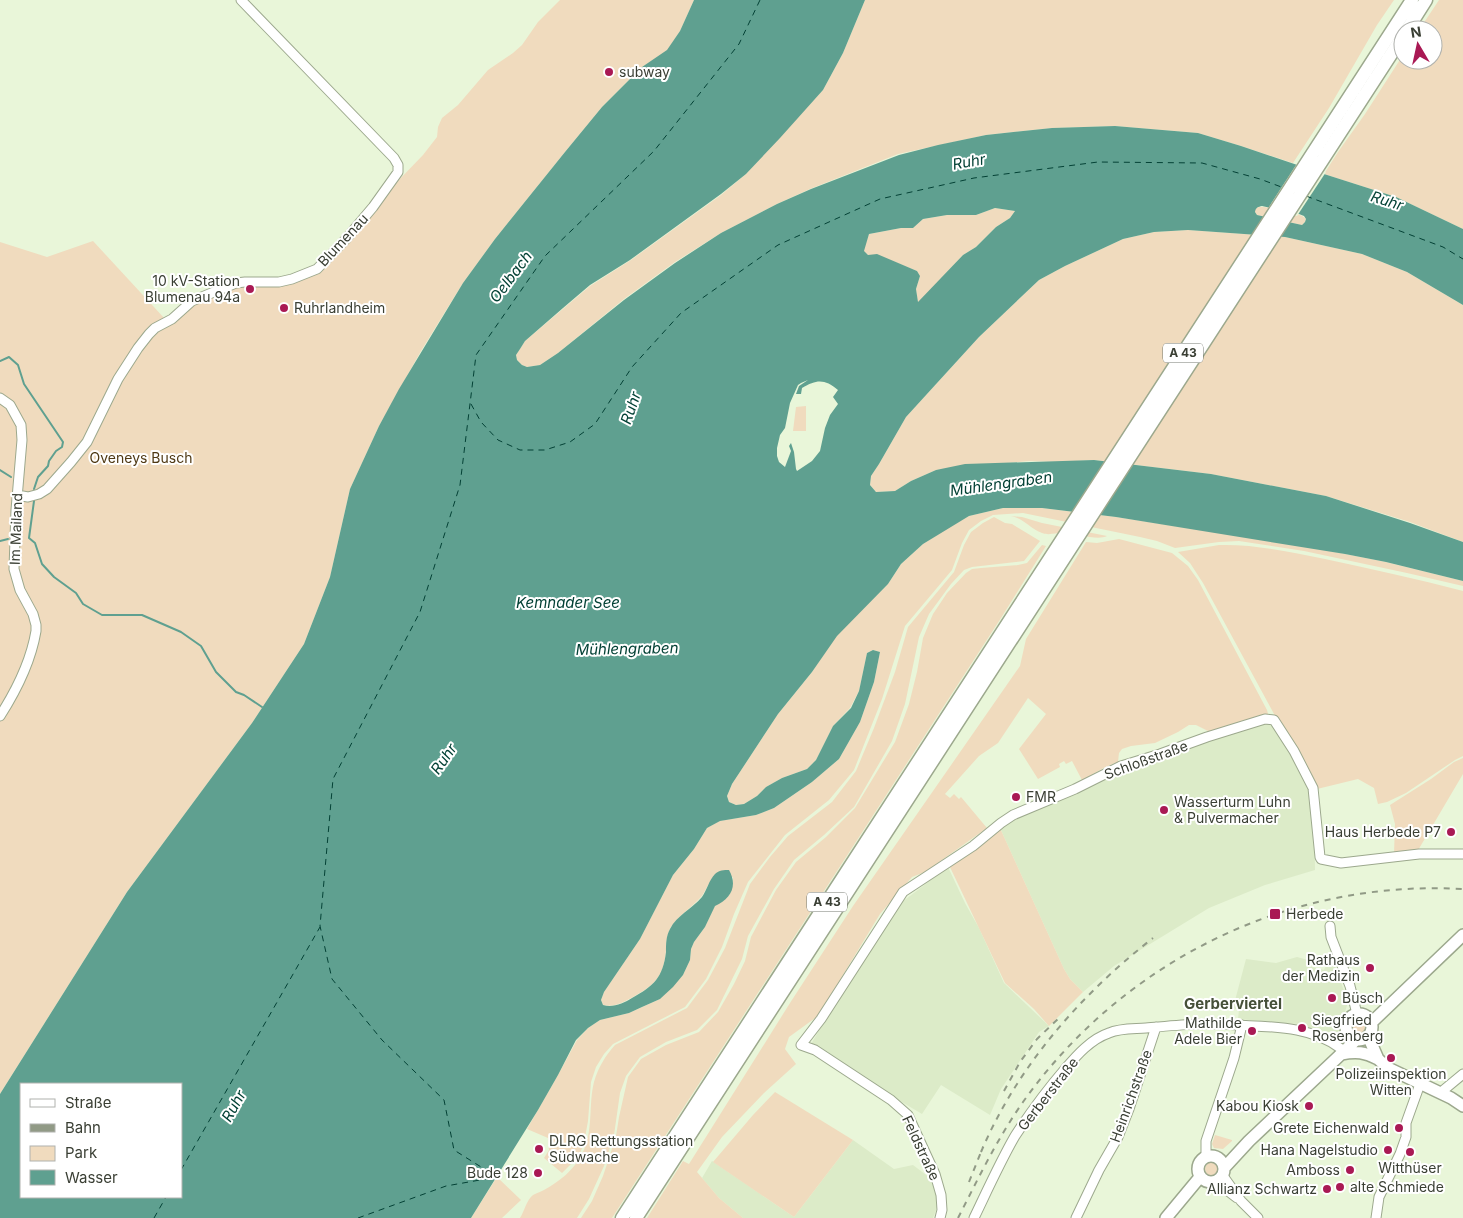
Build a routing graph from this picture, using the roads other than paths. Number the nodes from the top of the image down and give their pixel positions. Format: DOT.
graph roads {
  1 [pos="241,0"];
  2 [pos="1412,0"];
  3 [pos="1426,0"];
  4 [pos="1413,20"];
  5 [pos="1393,49"];
  6 [pos="1340,121"];
  7 [pos="0,398"];
  8 [pos="17,495"];
  9 [pos="1038,588"];
  10 [pos="0,716"];
  11 [pos="1463,854"];
  12 [pos="1330,926"];
  13 [pos="1463,935"];
  14 [pos="1365,1017"];
  15 [pos="1242,1025"];
  16 [pos="1156,1027"];
  17 [pos="1358,1037"];
  18 [pos="801,1045"];
  19 [pos="1338,1055"];
  20 [pos="1375,1058"];
  21 [pos="1463,1074"];
  22 [pos="1420,1084"];
  23 [pos="1440,1093"];
  24 [pos="1463,1106"];
  25 [pos="1206,1158"];
  26 [pos="1215,1174"];
  27 [pos="622,1218"];
  28 [pos="636,1218"];
  29 [pos="940,1218"];
  30 [pos="974,1218"];
  31 [pos="1076,1218"];
  32 [pos="1166,1218"];
  33 [pos="1258,1218"];
  34 [pos="1376,1218"];
  1 -- 8 [label="street, Blumenau"];
  2 -- 6 [label="highway, A 43"];
  3 -- 4 [label="highway"];
  5 -- 6 [label="highway, A 43"];
  6 -- 9 [label="highway, A 43"];
  7 -- 8 [label="street, Im Mailand"];
  8 -- 10 [label="street, Im Mailand"];
  9 -- 27 [label="highway, A 43"];
  9 -- 28 [label="highway, A 43"];
  11 -- 18 [label="street, Schloßstraße"];
  12 -- 14 [label="street"];
  13 -- 14 [label="main road"];
  14 -- 17 [label="main road"];
  14 -- 17 [label="main road"];
  15 -- 16 [label="street, Gerberstraße"];
  15 -- 19 [label="street, Gerberstraße"];
  15 -- 25 [label="street"];
  16 -- 30 [label="street, Gerberstraße"];
  16 -- 31 [label="street, Heinrichstraße"];
  17 -- 19 [label="main road"];
  17 -- 20 [label="main road"];
  18 -- 29 [label="street, Feldstraße"];
  19 -- 20 [label="main road"];
  19 -- 26 [label="main road"];
  20 -- 22 [label="main road"];
  21 -- 23 [label="street"];
  22 -- 23 [label="main road"];
  22 -- 34 [label="street"];
  23 -- 24 [label="main road"];
  25 -- 26 [label="main road"];
  25 -- 26 [label="main road"];
  26 -- 32 [label="main road"];
  26 -- 33 [label="street"];
}
